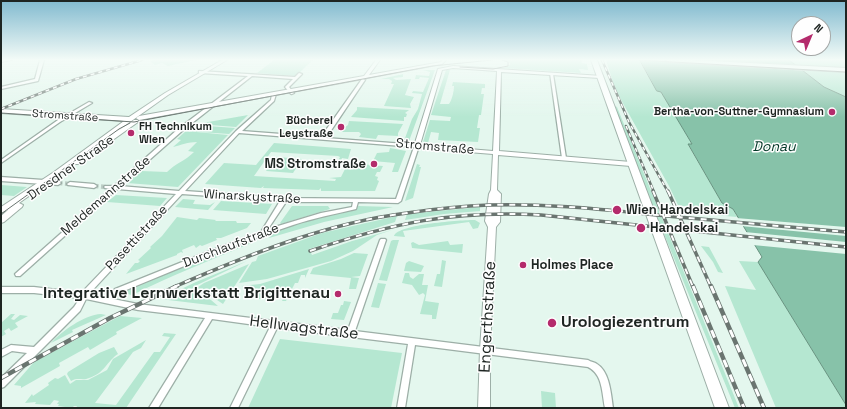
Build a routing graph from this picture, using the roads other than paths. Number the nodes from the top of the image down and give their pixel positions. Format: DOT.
graph roads {
  1 [pos="37,79"];
  2 [pos="189,79"];
  3 [pos="247,79"];
  4 [pos="295,79"];
  5 [pos="358,79"];
  6 [pos="363,79"];
  7 [pos="436,79"];
  8 [pos="499,79"];
  9 [pos="552,79"];
  10 [pos="601,79"];
  11 [pos="1,88"];
  12 [pos="291,92"];
  13 [pos="274,95"];
  14 [pos="158,100"];
  15 [pos="90,103"];
  16 [pos="214,105"];
  17 [pos="208,109"];
  18 [pos="1,112"];
  19 [pos="65,118"];
  20 [pos="140,118"];
  21 [pos="132,121"];
  22 [pos="122,124"];
  23 [pos="238,132"];
  24 [pos="323,138"];
  25 [pos="416,146"];
  26 [pos="496,153"];
  27 [pos="564,158"];
  28 [pos="1,162"];
  29 [pos="631,164"];
  30 [pos="1,179"];
  31 [pos="50,182"];
  32 [pos="70,184"];
  33 [pos="94,186"];
  34 [pos="107,187"];
  35 [pos="115,188"];
  36 [pos="180,192"];
  37 [pos="284,200"];
  38 [pos="356,200"];
  39 [pos="1,211"];
  40 [pos="1,220"];
  41 [pos="262,234"];
  42 [pos="383,240"];
  43 [pos="18,274"];
  44 [pos="1,290"];
  45 [pos="85,296"];
  46 [pos="106,301"];
  47 [pos="210,316"];
  48 [pos="275,324"];
  49 [pos="351,334"];
  50 [pos="412,341"];
  51 [pos="35,350"];
  52 [pos="485,350"];
  53 [pos="1,354"];
  54 [pos="1,384"];
  55 [pos="153,408"];
  56 [pos="234,408"];
  57 [pos="401,408"];
  58 [pos="484,408"];
  59 [pos="609,408"];
  60 [pos="722,408"];
  1 -- 11 [label="street"];
  2 -- 14 [label="main road, Dresdner Straße"];
  3 -- 16 [label="street, Meldemannstraße"];
  4 -- 12 [label="street"];
  5 -- 12 [label="street"];
  6 -- 24 [label="street"];
  7 -- 25 [label="street"];
  8 -- 26 [label="street, Engerthstraße"];
  9 -- 27 [label="street"];
  10 -- 29 [label="main road"];
  12 -- 13 [label="street"];
  13 -- 16 [label="street"];
  13 -- 17 [label="street"];
  13 -- 23 [label="street, Pasettistraße"];
  14 -- 20 [label="main road, Dresdner Straße"];
  14 -- 21 [label="main road, Dresdner Straße"];
  15 -- 19 [label="street"];
  16 -- 17 [label="street, Meldemannstraße"];
  16 -- 20 [label="street"];
  17 -- 21 [label="street"];
  17 -- 35 [label="street, Meldemannstraße"];
  18 -- 19 [label="main road, Stromstraße"];
  19 -- 21 [label="main road, Stromstraße"];
  19 -- 22 [label="main road, Stromstraße"];
  19 -- 28 [label="street"];
  20 -- 21 [label="main road, Dresdner Straße"];
  21 -- 22 [label="main road, Stromstraße"];
  21 -- 31 [label="main road, Dresdner Straße"];
  22 -- 31 [label="main road, Dresdner Straße"];
  23 -- 24 [label="street, Stromstraße"];
  23 -- 36 [label="street, Pasettistraße"];
  24 -- 25 [label="street, Stromstraße"];
  25 -- 26 [label="street, Stromstraße"];
  25 -- 38 [label="street, Winarskystraße"];
  26 -- 27 [label="street, Stromstraße"];
  26 -- 52 [label="street, Engerthstraße"];
  27 -- 29 [label="street, Stromstraße"];
  29 -- 60 [label="main road"];
  30 -- 31 [label="street"];
  31 -- 39 [label="main road, Dresdner Straße"];
  31 -- 40 [label="main road, Dresdner Straße"];
  32 -- 33 [label="street"];
  34 -- 35 [label="street, Winarskystraße"];
  35 -- 36 [label="street, Winarskystraße"];
  35 -- 43 [label="street, Meldemannstraße"];
  36 -- 37 [label="street, Winarskystraße"];
  36 -- 45 [label="street, Pasettistraße"];
  37 -- 38 [label="street, Winarskystraße"];
  37 -- 41 [label="street"];
  38 -- 41 [label="street, Durchlaufstraße"];
  41 -- 46 [label="street, Durchlaufstraße"];
  42 -- 49 [label="street"];
  44 -- 45 [label="street, Hellwagstraße"];
  45 -- 46 [label="street, Hellwagstraße"];
  45 -- 51 [label="street, Pasettistraße"];
  46 -- 47 [label="street, Hellwagstraße"];
  47 -- 48 [label="street, Hellwagstraße"];
  47 -- 55 [label="street"];
  48 -- 49 [label="street, Hellwagstraße"];
  48 -- 56 [label="street"];
  49 -- 50 [label="street, Hellwagstraße"];
  50 -- 52 [label="street, Hellwagstraße"];
  50 -- 57 [label="street"];
  51 -- 53 [label="street"];
  51 -- 54 [label="street, Pasettistraße"];
  52 -- 58 [label="street, Engerthstraße"];
  52 -- 59 [label="street, Hellwagstraße"];
}
